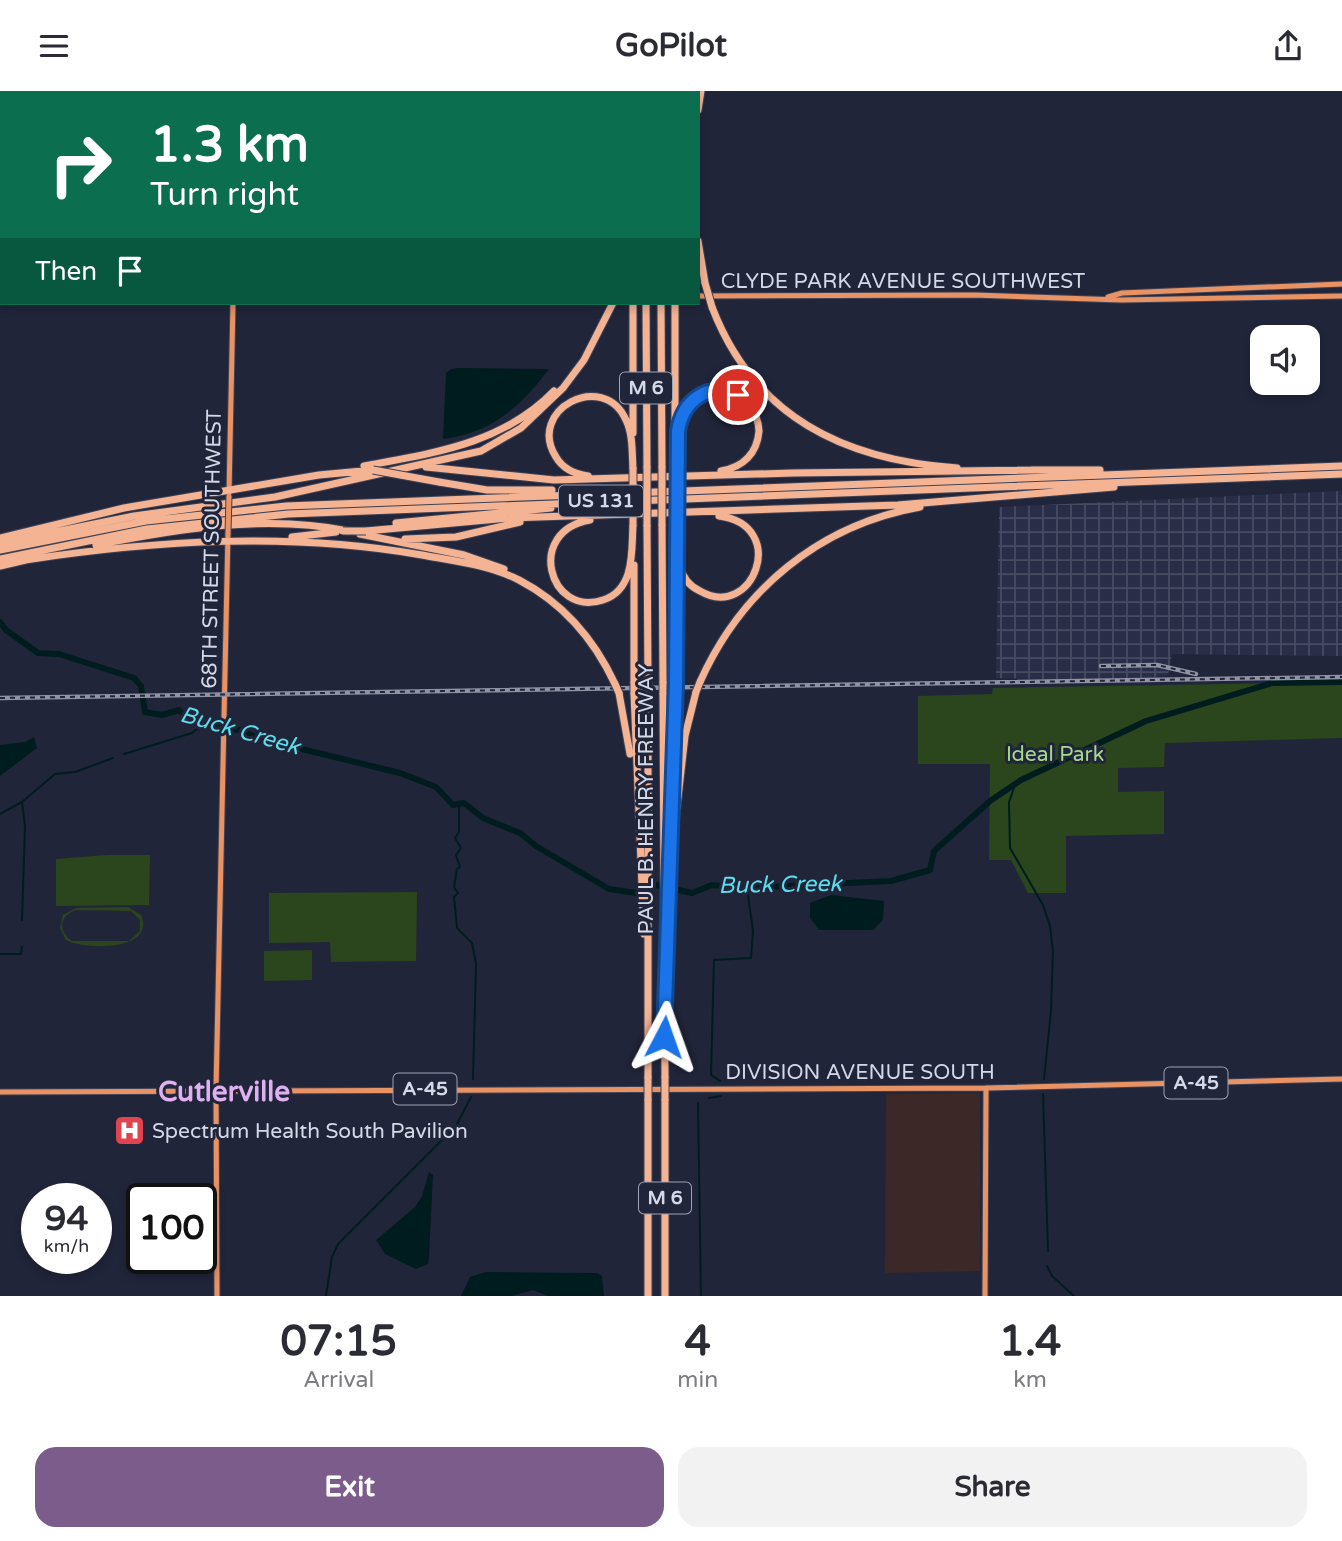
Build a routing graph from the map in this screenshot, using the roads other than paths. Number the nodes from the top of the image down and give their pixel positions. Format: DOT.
graph roads {
  1 [pos="700,253"];
  2 [pos="1340,284"];
  3 [pos="1284,288"];
  4 [pos="700,296"];
  5 [pos="1275,296"];
  6 [pos="1333,296"];
  7 [pos="1342,296"];
  8 [pos="1108,297"];
  9 [pos="233,305"];
  10 [pos="612,305"];
  11 [pos="633,305"];
  12 [pos="646,305"];
  13 [pos="662,305"];
  14 [pos="675,305"];
  15 [pos="589,351"];
  16 [pos="1342,466"];
  17 [pos="676,467"];
  18 [pos="633,468"];
  19 [pos="1036,470"];
  20 [pos="1248,470"];
  21 [pos="374,471"];
  22 [pos="319,475"];
  23 [pos="684,475"];
  24 [pos="1342,476"];
  25 [pos="625,478"];
  26 [pos="1205,479"];
  27 [pos="626,492"];
  28 [pos="229,493"];
  29 [pos="985,498"];
  30 [pos="653,499"];
  31 [pos="683,514"];
  32 [pos="627,515"];
  33 [pos="555,518"];
  34 [pos="676,524"];
  35 [pos="633,525"];
  36 [pos="342,530"];
  37 [pos="228,537"];
  38 [pos="0,541"];
  39 [pos="257,541"];
  40 [pos="0,550"];
  41 [pos="0,559"];
  42 [pos="25,560"];
  43 [pos="0,566"];
  44 [pos="574,621"];
  45 [pos="638,849"];
  46 [pos="643,862"];
  47 [pos="669,862"];
  48 [pos="666,938"];
  49 [pos="1342,1079"];
  50 [pos="986,1088"];
  51 [pos="216,1090"];
  52 [pos="0,1092"];
  53 [pos="216,1296"];
  54 [pos="648,1296"];
  55 [pos="665,1296"];
  56 [pos="985,1296"];
  1 -- 19 [label="highway, bridge"];
  2 -- 3 [label="main road, CLYDE PARK AVENUE SOUTHWEST"];
  2 -- 6 [label="main road"];
  3 -- 5 [label="main road"];
  3 -- 8 [label="main road, CLYDE PARK AVENUE SOUTHWEST"];
  4 -- 8 [label="main road, CLYDE PARK AVENUE SOUTHWEST"];
  5 -- 6 [label="main road, CLYDE PARK AVENUE SOUTHWEST"];
  5 -- 8 [label="main road, CLYDE PARK AVENUE SOUTHWEST"];
  6 -- 7 [label="main road, CLYDE PARK AVENUE SOUTHWEST"];
  9 -- 28 [label="main road, 68TH STREET SOUTHWEST"];
  10 -- 15 [label="highway"];
  11 -- 18 [label="highway"];
  12 -- 46 [label="highway, PAUL B. HENRY FREEWAY / M 6, bridge"];
  13 -- 47 [label="highway, PAUL B. HENRY FREEWAY / M 6, bridge"];
  14 -- 17 [label="highway"];
  15 -- 21 [label="highway"];
  15 -- 22 [label="highway"];
  16 -- 20 [label="highway, US 131"];
  17 -- 23 [label="highway"];
  17 -- 34 [label="highway, bridge"];
  18 -- 25 [label="highway"];
  18 -- 35 [label="highway, bridge"];
  19 -- 20 [label="highway"];
  19 -- 23 [label="highway"];
  20 -- 27 [label="highway, US 131"];
  21 -- 22 [label="highway"];
  21 -- 25 [label="highway"];
  21 -- 27 [label="highway, bridge"];
  21 -- 38 [label="highway"];
  22 -- 28 [label="highway"];
  23 -- 25 [label="highway"];
  24 -- 26 [label="highway, US 131"];
  26 -- 29 [label="highway"];
  26 -- 30 [label="highway, US 131"];
  27 -- 40 [label="highway, US 131"];
  28 -- 37 [label="main road, 68TH STREET SOUTHWEST, bridge"];
  28 -- 38 [label="highway"];
  29 -- 31 [label="highway"];
  29 -- 47 [label="highway, bridge"];
  30 -- 36 [label="highway, bridge"];
  30 -- 41 [label="highway, US 131"];
  31 -- 32 [label="highway"];
  31 -- 34 [label="highway"];
  32 -- 33 [label="highway"];
  32 -- 35 [label="highway"];
  33 -- 36 [label="highway, bridge"];
  33 -- 36 [label="highway"];
  34 -- 47 [label="highway, bridge"];
  35 -- 45 [label="highway, bridge"];
  36 -- 39 [label="highway"];
  36 -- 42 [label="highway"];
  36 -- 44 [label="highway"];
  37 -- 39 [label="highway"];
  37 -- 42 [label="highway"];
  37 -- 51 [label="main road, 68TH STREET SOUTHWEST"];
  39 -- 44 [label="highway"];
  42 -- 43 [label="highway"];
  44 -- 45 [label="highway, bridge"];
  45 -- 46 [label="highway"];
  46 -- 54 [label="highway, PAUL B. HENRY FREEWAY / M 6, bridge"];
  47 -- 48 [label="highway, PAUL B. HENRY FREEWAY / M 6"];
  47 -- 48 [label="highway"];
  48 -- 55 [label="highway, M 6, bridge"];
  49 -- 50 [label="main road, DIVISION AVENUE SOUTH / A-45"];
  50 -- 51 [label="main road, DIVISION AVENUE SOUTH / A-45"];
  50 -- 56 [label="main road"];
  51 -- 52 [label="main road, DIVISION AVENUE SOUTH / A-45"];
  51 -- 53 [label="main road, 68TH STREET SOUTHWEST"];
}
